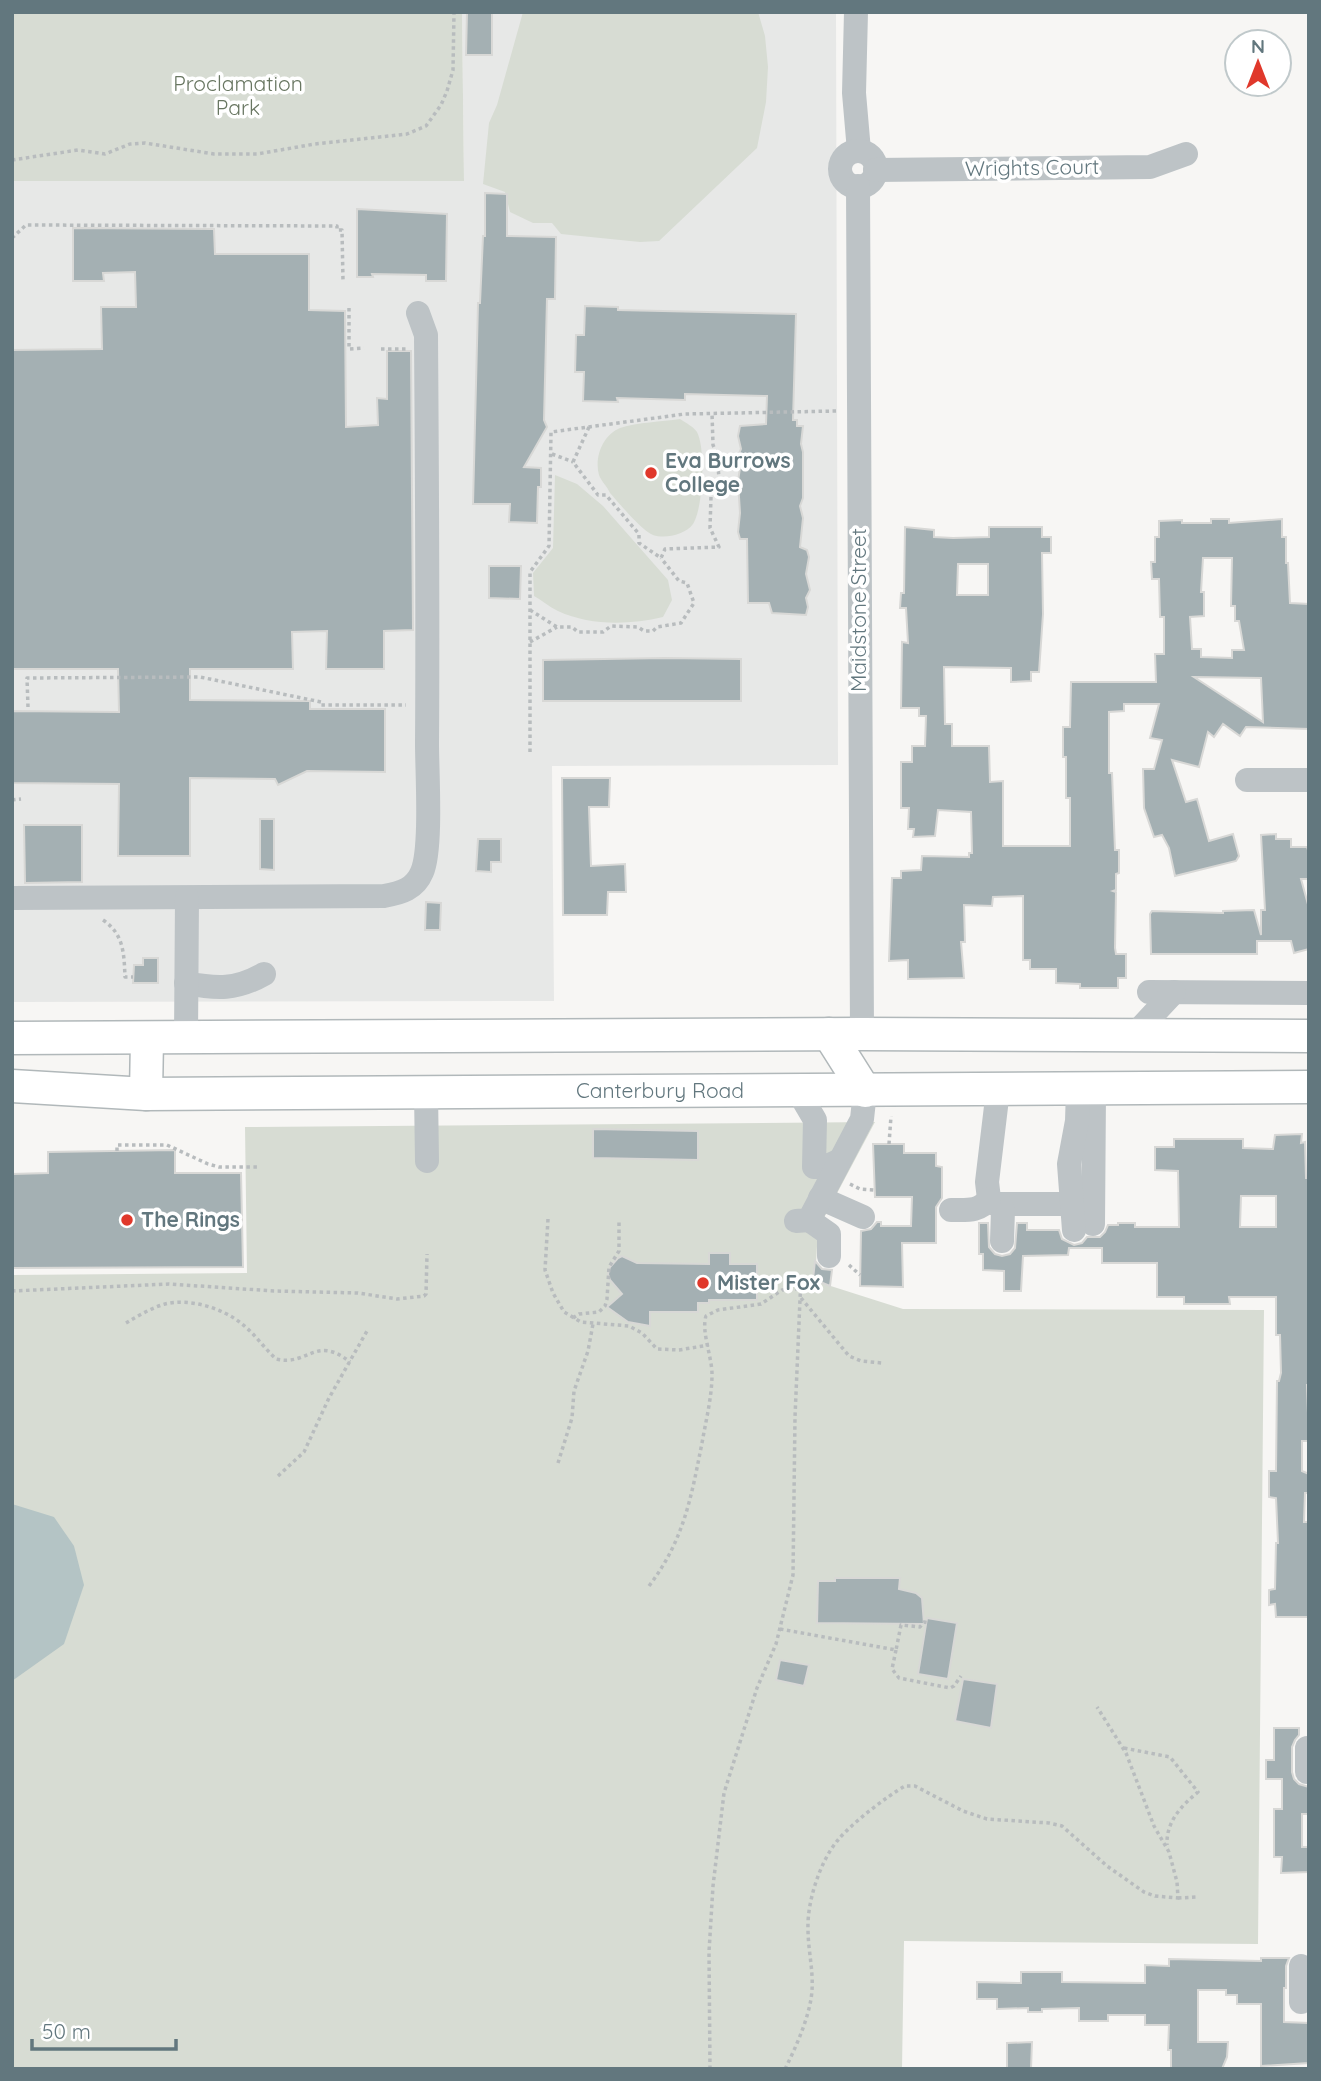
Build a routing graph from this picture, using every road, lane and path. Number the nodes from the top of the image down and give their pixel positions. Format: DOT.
graph roads {
  1 [pos="454,12"];
  2 [pos="856,12"];
  3 [pos="1185,154"];
  4 [pos="12,160"];
  5 [pos="867,178"];
  6 [pos="12,238"];
  7 [pos="343,281"];
  8 [pos="349,308"];
  9 [pos="418,313"];
  10 [pos="364,348"];
  11 [pos="839,411"];
  12 [pos="712,413"];
  13 [pos="589,427"];
  14 [pos="551,454"];
  15 [pos="573,462"];
  16 [pos="661,558"];
  17 [pos="530,610"];
  18 [pos="556,626"];
  19 [pos="530,642"];
  20 [pos="321,702"];
  21 [pos="28,707"];
  22 [pos="530,752"];
  23 [pos="1247,780"];
  24 [pos="1309,780"];
  25 [pos="21,799"];
  26 [pos="12,800"];
  27 [pos="12,898"];
  28 [pos="187,898"];
  29 [pos="95,915"];
  30 [pos="264,974"];
  31 [pos="133,977"];
  32 [pos="186,983"];
  33 [pos="1149,992"];
  34 [pos="1174,992"];
  35 [pos="1309,993"];
  36 [pos="829,1034"];
  37 [pos="862,1034"];
  38 [pos="1134,1035"];
  39 [pos="1309,1036"];
  40 [pos="12,1038"];
  41 [pos="147,1038"];
  42 [pos="186,1038"];
  43 [pos="12,1086"];
  44 [pos="1309,1087"];
  45 [pos="1086,1089"];
  46 [pos="998,1090"];
  47 [pos="798,1091"];
  48 [pos="865,1091"];
  49 [pos="426,1092"];
  50 [pos="146,1094"];
  51 [pos="891,1116"];
  52 [pos="889,1144"];
  53 [pos="117,1152"];
  54 [pos="840,1160"];
  55 [pos="427,1161"];
  56 [pos="257,1167"];
  57 [pos="820,1198"];
  58 [pos="995,1202"];
  59 [pos="1073,1204"];
  60 [pos="951,1210"];
  61 [pos="851,1215"];
  62 [pos="548,1219"];
  63 [pos="619,1220"];
  64 [pos="1002,1241"];
  65 [pos="427,1254"];
  66 [pos="828,1256"];
  67 [pos="800,1276"];
  68 [pos="800,1289"];
  69 [pos="12,1291"];
  70 [pos="800,1296"];
  71 [pos="573,1318"];
  72 [pos="126,1323"];
  73 [pos="593,1324"];
  74 [pos="367,1331"];
  75 [pos="709,1345"];
  76 [pos="350,1362"];
  77 [pos="882,1363"];
  78 [pos="558,1463"];
  79 [pos="278,1476"];
  80 [pos="649,1586"];
  81 [pos="930,1623"];
  82 [pos="780,1629"];
  83 [pos="896,1650"];
  84 [pos="961,1676"];
  85 [pos="1097,1707"];
  86 [pos="1122,1747"];
  87 [pos="1168,1850"];
  88 [pos="1197,1897"];
  89 [pos="1178,1898"];
  90 [pos="1301,1966"];
  91 [pos="1301,2002"];
  92 [pos="274,2069"];
  93 [pos="315,2069"];
  94 [pos="710,2069"];
  95 [pos="785,2069"];
  1 -- 4 [label="path"];
  2 -- 5 [label="street"];
  3 -- 5 [label="street, Wrights Court"];
  5 -- 37 [label="street, Maidstone Street"];
  6 -- 7 [label="path"];
  8 -- 10 [label="path"];
  9 -- 28 [label="street"];
  11 -- 12 [label="path"];
  12 -- 13 [label="path"];
  12 -- 16 [label="path"];
  13 -- 14 [label="path"];
  13 -- 15 [label="path"];
  14 -- 15 [label="path"];
  14 -- 17 [label="path"];
  15 -- 16 [label="path"];
  16 -- 18 [label="path"];
  17 -- 18 [label="path"];
  17 -- 19 [label="path"];
  18 -- 19 [label="path"];
  19 -- 22 [label="path"];
  20 -- 21 [label="path"];
  23 -- 24 [label="street"];
  25 -- 26 [label="path"];
  27 -- 28 [label="street"];
  28 -- 32 [label="street"];
  29 -- 31 [label="path"];
  30 -- 32 [label="street"];
  32 -- 42 [label="street"];
  33 -- 34 [label="street"];
  34 -- 35 [label="street"];
  34 -- 38 [label="street"];
  36 -- 37 [label="main road"];
  36 -- 42 [label="main road"];
  36 -- 48 [label="main road"];
  37 -- 38 [label="main road"];
  38 -- 39 [label="main road"];
  40 -- 41 [label="main road"];
  41 -- 42 [label="main road"];
  41 -- 50 [label="main road"];
  43 -- 50 [label="main road, Canterbury Road"];
  44 -- 45 [label="main road, Canterbury Road"];
  45 -- 46 [label="main road, Canterbury Road"];
  45 -- 59 [label="street"];
  45 -- 59 [label="street"];
  46 -- 48 [label="main road, Canterbury Road"];
  46 -- 58 [label="street"];
  47 -- 48 [label="main road, Canterbury Road"];
  47 -- 49 [label="main road, Canterbury Road"];
  47 -- 54 [label="street"];
  48 -- 54 [label="street"];
  49 -- 50 [label="main road, Canterbury Road"];
  49 -- 55 [label="street"];
  51 -- 52 [label="path"];
  53 -- 56 [label="path"];
  54 -- 57 [label="street"];
  57 -- 61 [label="street"];
  57 -- 66 [label="street"];
  58 -- 59 [label="street"];
  58 -- 60 [label="street"];
  58 -- 64 [label="street"];
  62 -- 71 [label="path"];
  63 -- 71 [label="path"];
  65 -- 69 [label="path"];
  67 -- 68 [label="path"];
  68 -- 70 [label="path"];
  68 -- 75 [label="path"];
  70 -- 77 [label="path"];
  70 -- 82 [label="path"];
  71 -- 73 [label="path"];
  72 -- 76 [label="path"];
  73 -- 75 [label="path"];
  73 -- 78 [label="path"];
  74 -- 76 [label="path"];
  75 -- 80 [label="path"];
  76 -- 79 [label="path"];
  81 -- 83 [label="path"];
  82 -- 83 [label="path"];
  82 -- 94 [label="path"];
  83 -- 84 [label="path"];
  85 -- 86 [label="path"];
  86 -- 87 [label="path"];
  86 -- 87 [label="path"];
  87 -- 89 [label="path"];
  88 -- 89 [label="path"];
  89 -- 95 [label="path"];
  90 -- 91 [label="street"];
  92 -- 93 [label="path"];
}
